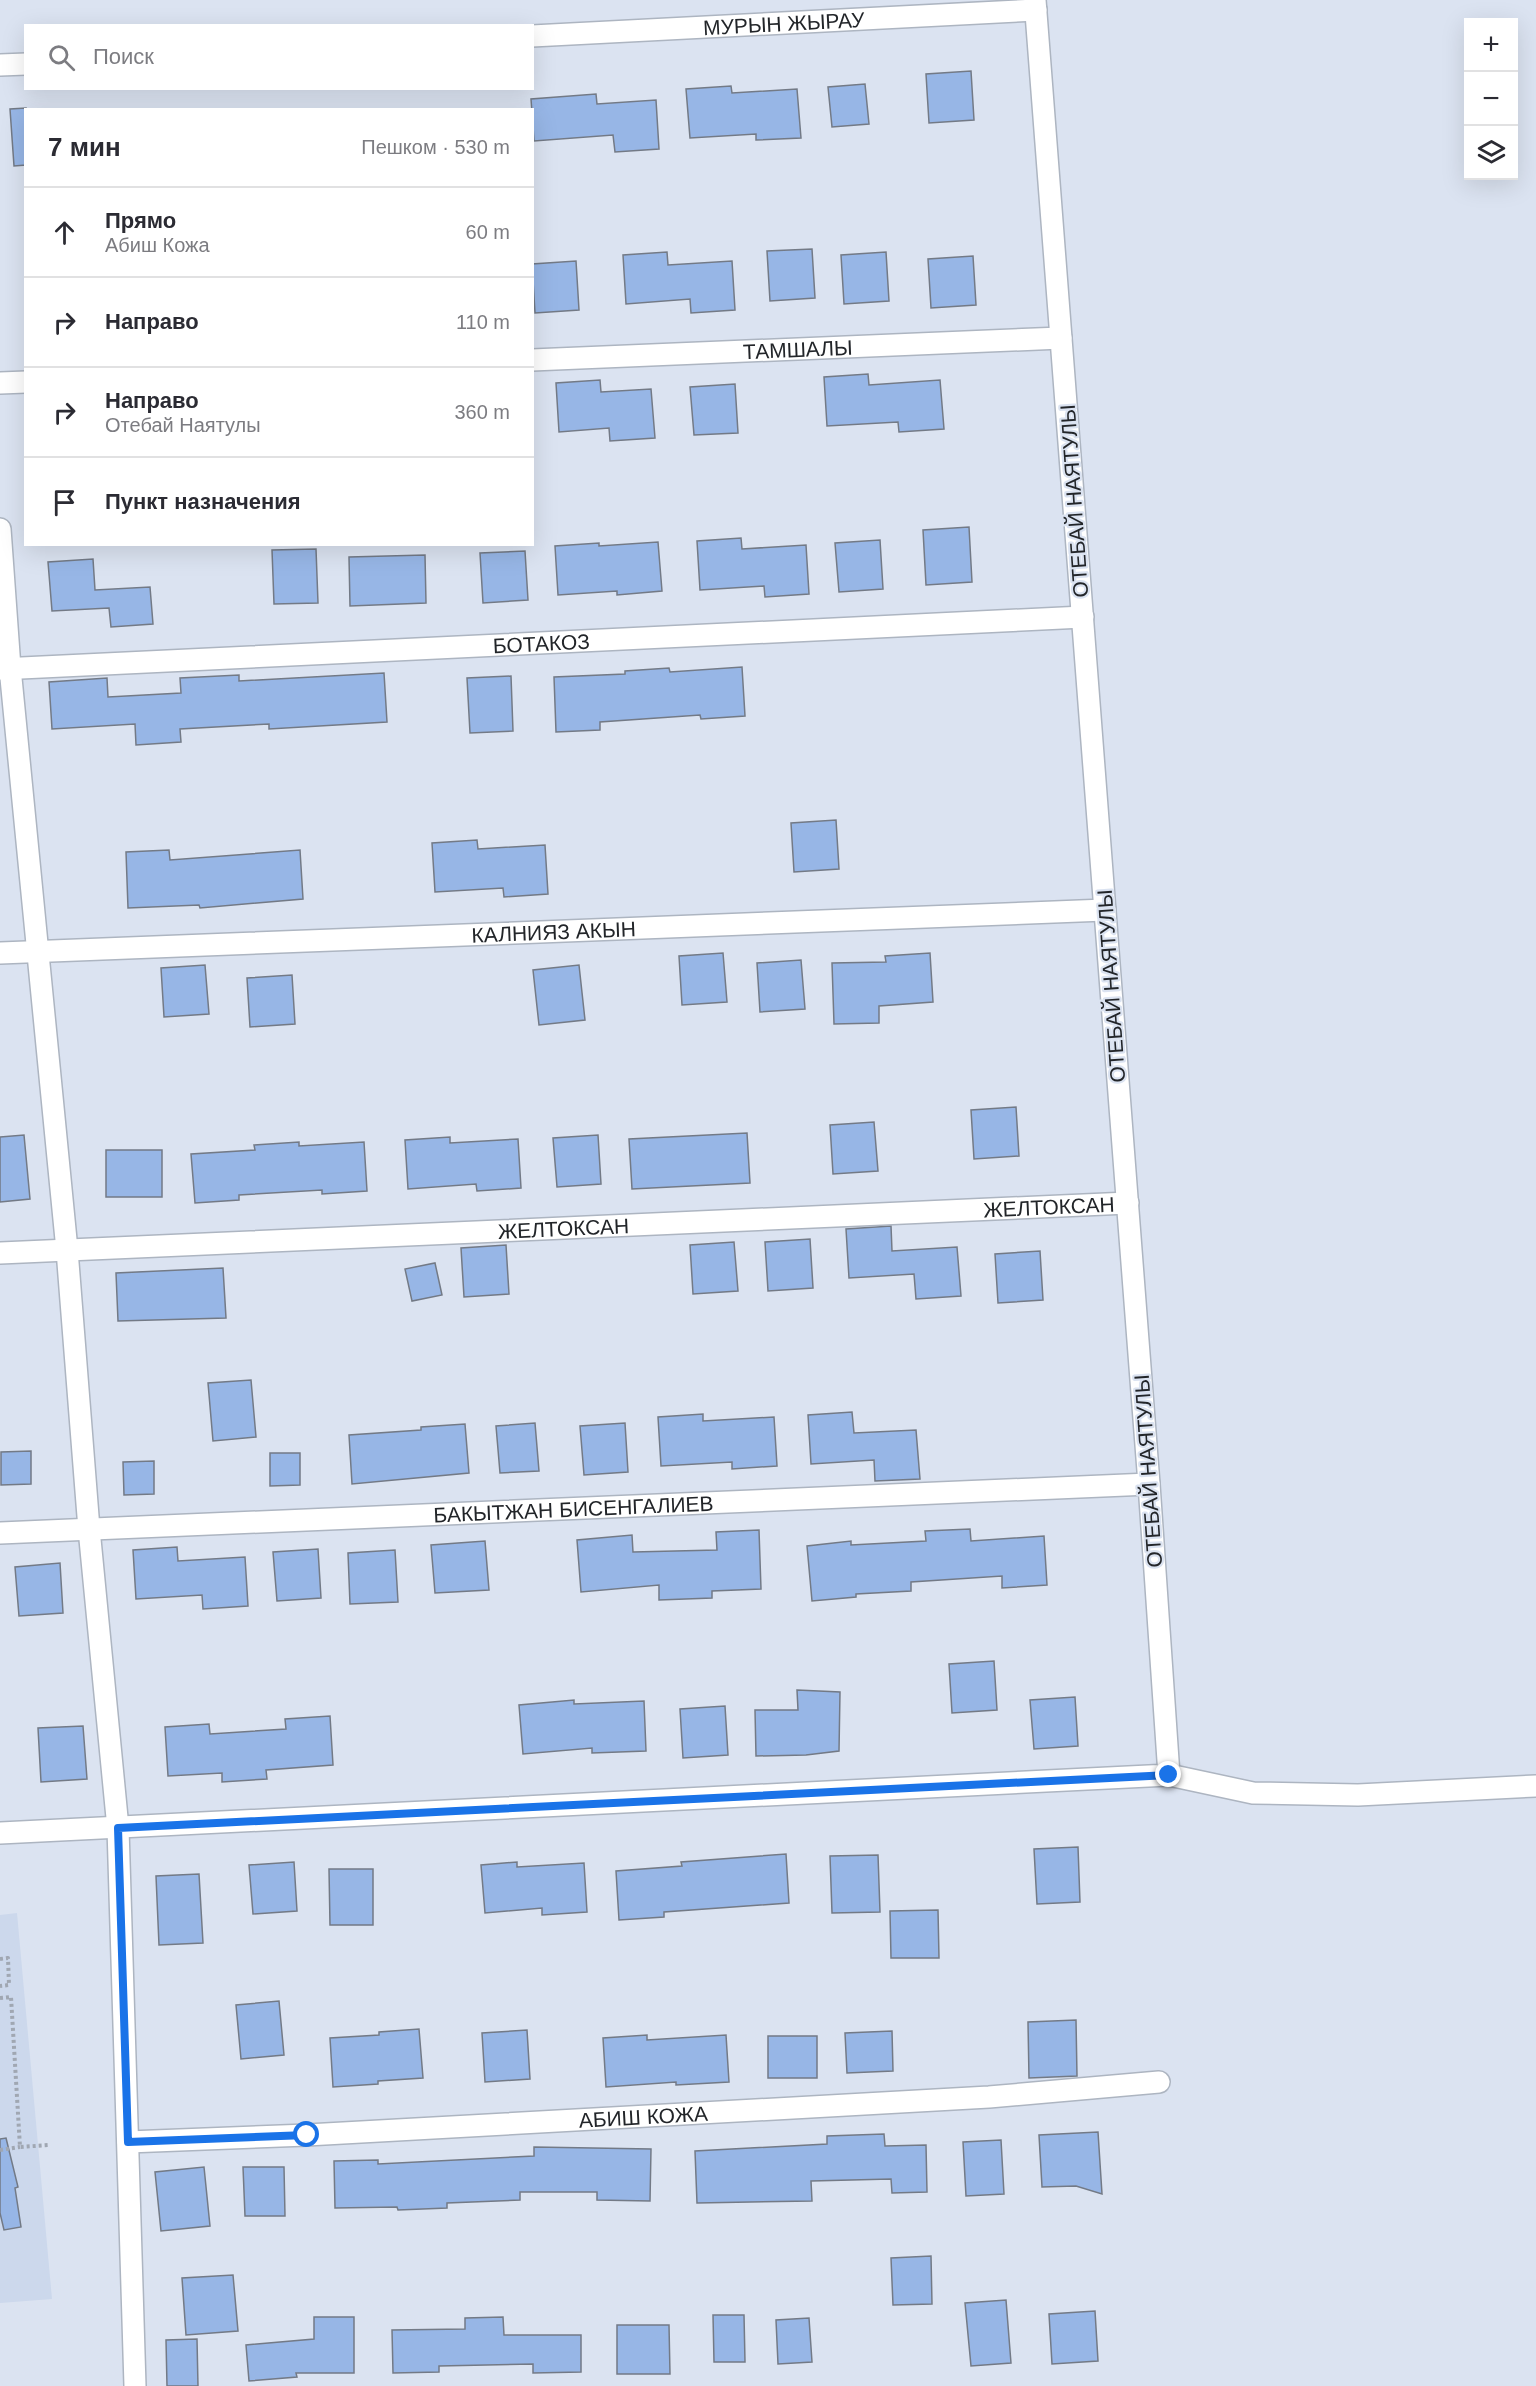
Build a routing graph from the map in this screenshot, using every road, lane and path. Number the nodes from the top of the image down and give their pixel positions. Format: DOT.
graph roads {
  1 [pos="1035,5"];
  2 [pos="534,36"];
  3 [pos="24,64"];
  4 [pos="0,65"];
  5 [pos="1061,338"];
  6 [pos="534,360"];
  7 [pos="24,382"];
  8 [pos="0,383"];
  9 [pos="0,529"];
  10 [pos="1083,618"];
  11 [pos="5,668"];
  12 [pos="1105,910"];
  13 [pos="36,951"];
  14 [pos="0,953"];
  15 [pos="1128,1203"];
  16 [pos="67,1250"];
  17 [pos="0,1253"];
  18 [pos="1149,1484"];
  19 [pos="89,1529"];
  20 [pos="0,1533"];
  21 [pos="1169,1775"];
  22 [pos="1536,1786"];
  23 [pos="118,1828"];
  24 [pos="0,1833"];
  25 [pos="0,1959"];
  26 [pos="0,1986"];
  27 [pos="0,1998"];
  28 [pos="1159,2082"];
  29 [pos="128,2142"];
  30 [pos="49,2145"];
  31 [pos="20,2147"];
  32 [pos="0,2150"];
  33 [pos="135,2386"];
  1 -- 2 [label="street, МУРЫН ЖЫРАУ"];
  1 -- 5 [label="street, ОТЕБАЙ НАЯТУЛЫ"];
  3 -- 4 [label="street"];
  5 -- 6 [label="street, ТАМШАЛЫ"];
  5 -- 10 [label="street, ОТЕБАЙ НАЯТУЛЫ"];
  7 -- 8 [label="street"];
  9 -- 11 [label="street"];
  10 -- 11 [label="street, БОТАКОЗ"];
  10 -- 12 [label="street, ОТЕБАЙ НАЯТУЛЫ"];
  11 -- 13 [label="street"];
  12 -- 13 [label="street, КАЛНИЯЗ АКЫН"];
  12 -- 15 [label="street, ОТЕБАЙ НАЯТУЛЫ"];
  13 -- 14 [label="street, КАЛНИЯЗ АКЫН"];
  13 -- 16 [label="street"];
  15 -- 16 [label="street, ЖЕЛТОКСАН"];
  15 -- 18 [label="street, ОТЕБАЙ НАЯТУЛЫ"];
  16 -- 17 [label="street, ЖЕЛТОКСАН"];
  16 -- 19 [label="street"];
  18 -- 19 [label="street, БАКЫТЖАН БИСЕНГАЛИЕВ"];
  18 -- 21 [label="street, ОТЕБАЙ НАЯТУЛЫ"];
  19 -- 20 [label="street, БАКЫТЖАН БИСЕНГАЛИЕВ"];
  19 -- 23 [label="street"];
  21 -- 22 [label="street"];
  21 -- 23 [label="street"];
  23 -- 24 [label="street"];
  23 -- 29 [label="street"];
  25 -- 26 [label="path"];
  27 -- 31 [label="path"];
  28 -- 29 [label="street, АБИШ КОЖА"];
  29 -- 33 [label="street"];
  30 -- 31 [label="path"];
  31 -- 32 [label="path"];
}
